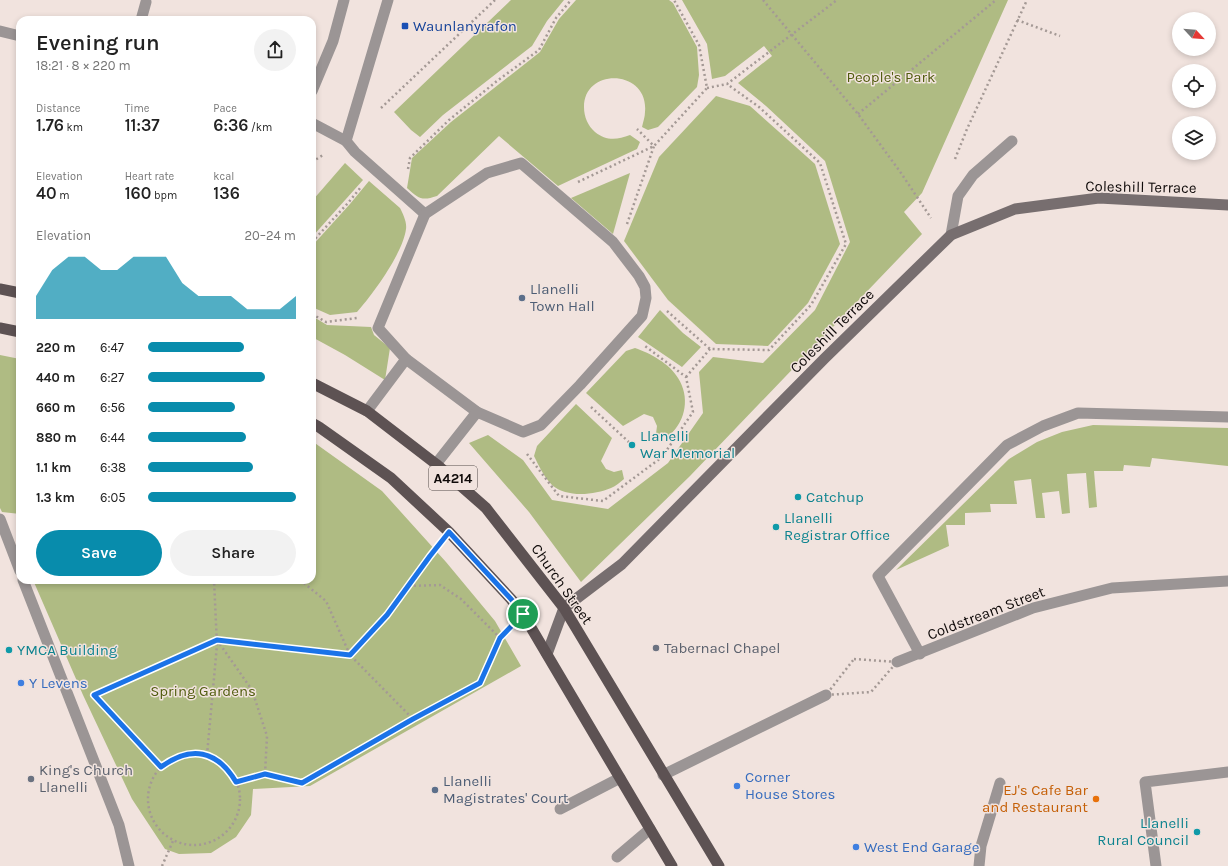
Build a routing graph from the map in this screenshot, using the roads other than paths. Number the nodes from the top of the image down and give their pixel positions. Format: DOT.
graph roads {
  1 [pos="344,0"];
  2 [pos="388,0"];
  3 [pos="146,2"];
  4 [pos="142,16"];
  5 [pos="0,31"];
  6 [pos="16,35"];
  7 [pos="316,82"];
  8 [pos="316,125"];
  9 [pos="346,141"];
  10 [pos="1012,141"];
  11 [pos="1228,204"];
  12 [pos="425,214"];
  13 [pos="948,238"];
  14 [pos="0,289"];
  15 [pos="16,292"];
  16 [pos="0,328"];
  17 [pos="16,331"];
  18 [pos="406,359"];
  19 [pos="316,385"];
  20 [pos="367,411"];
  21 [pos="477,412"];
  22 [pos="1228,417"];
  23 [pos="316,425"];
  24 [pos="436,464"];
  25 [pos="0,519"];
  26 [pos="16,561"];
  27 [pos="1228,581"];
  28 [pos="26,584"];
  29 [pos="564,608"];
  30 [pos="547,654"];
  31 [pos="920,654"];
  32 [pos="898,662"];
  33 [pos="826,695"];
  34 [pos="1228,772"];
  35 [pos="663,775"];
  36 [pos="620,778"];
  37 [pos="1000,783"];
  38 [pos="560,809"];
  39 [pos="650,828"];
  40 [pos="617,857"];
  41 [pos="129,866"];
  42 [pos="672,866"];
  43 [pos="719,866"];
  44 [pos="979,866"];
  45 [pos="1156,866"];
  1 -- 7 [label="street"];
  2 -- 9 [label="street"];
  3 -- 4 [label="street"];
  5 -- 6 [label="street"];
  8 -- 9 [label="street"];
  9 -- 12 [label="street"];
  10 -- 13 [label="street"];
  11 -- 13 [label="main road, Coleshill Terrace"];
  12 -- 18 [label="street"];
  12 -- 21 [label="street"];
  13 -- 29 [label="main road, Coleshill Terrace"];
  14 -- 15 [label="main road"];
  16 -- 17 [label="main road"];
  18 -- 20 [label="street"];
  18 -- 21 [label="street"];
  19 -- 20 [label="main road, Church Street / A4214"];
  20 -- 24 [label="main road, Church Street / A4214"];
  21 -- 24 [label="street"];
  22 -- 31 [label="street"];
  23 -- 30 [label="main road, A4214"];
  24 -- 29 [label="main road, Church Street / A4214"];
  25 -- 26 [label="street"];
  27 -- 31 [label="street, Coldstream Street"];
  28 -- 41 [label="street"];
  29 -- 30 [label="main road"];
  29 -- 35 [label="main road, Church Street / A4214"];
  30 -- 36 [label="main road, A4214"];
  31 -- 32 [label="street, Coldstream Street"];
  33 -- 35 [label="street"];
  34 -- 45 [label="street"];
  35 -- 43 [label="main road, Church Street / A4214"];
  36 -- 38 [label="street"];
  36 -- 39 [label="main road, A4214"];
  37 -- 44 [label="street"];
  39 -- 40 [label="street"];
  39 -- 42 [label="main road, A4214"];
}
